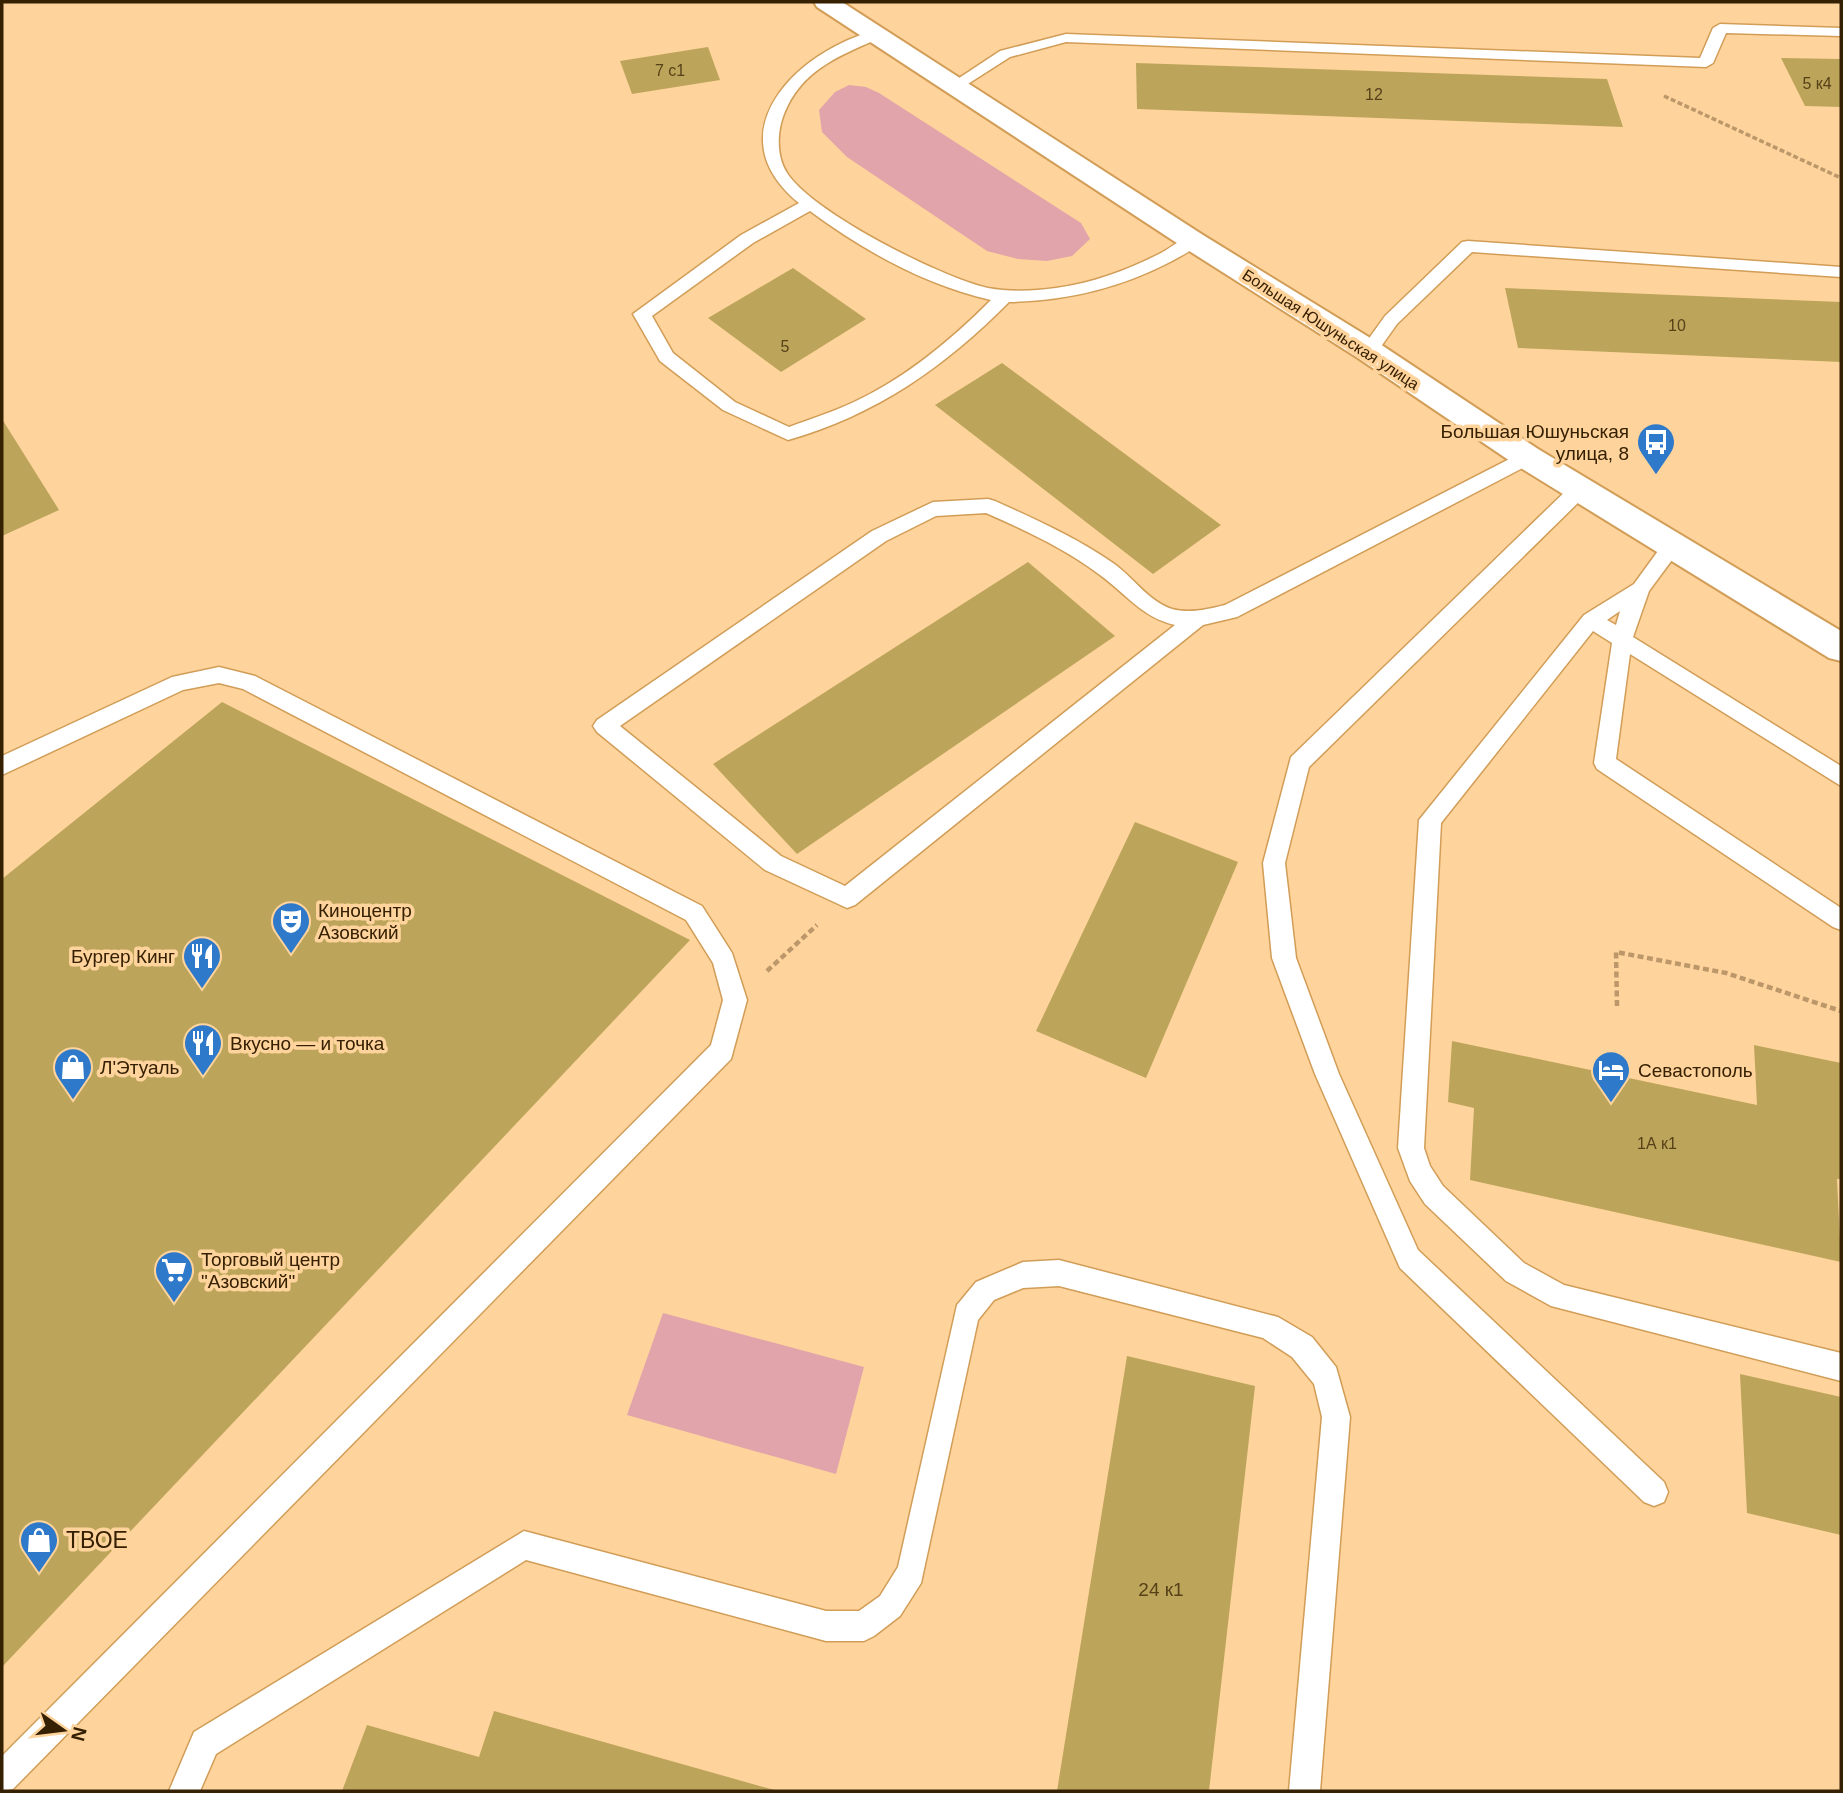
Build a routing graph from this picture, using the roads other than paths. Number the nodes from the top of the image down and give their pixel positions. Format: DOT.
graph roads {
  1 [pos="826,2"];
  2 [pos="1841,32"];
  3 [pos="877,34"];
  4 [pos="955,86"];
  5 [pos="811,203"];
  6 [pos="1193,241"];
  7 [pos="1841,272"];
  8 [pos="1005,296"];
  9 [pos="1369,351"];
  10 [pos="1527,457"];
  11 [pos="1580,489"];
  12 [pos="1673,545"];
  13 [pos="1640,589"];
  14 [pos="1197,619"];
  15 [pos="1591,620"];
  16 [pos="1623,638"];
  17 [pos="1841,648"];
  18 [pos="2,766"];
  19 [pos="1841,777"];
  20 [pos="1841,920"];
  21 [pos="1841,1367"];
  22 [pos="1654,1492"];
  23 [pos="2,1777"];
  24 [pos="184,1791"];
  25 [pos="1305,1791"];
  1 -- 3 [label="street, Большая Юшуньская улица"];
  2 -- 4 [label="lane"];
  3 -- 4 [label="street, Большая Юшуньская улица"];
  3 -- 5 [label="lane"];
  4 -- 6 [label="street, Большая Юшуньская улица"];
  5 -- 8 [label="lane"];
  5 -- 8 [label="lane"];
  6 -- 8 [label="lane"];
  6 -- 9 [label="street, Большая Юшуньская улица"];
  7 -- 9 [label="lane"];
  9 -- 10 [label="street, Большая Юшуньская улица"];
  10 -- 11 [label="street, Большая Юшуньская улица"];
  10 -- 14 [label="lane"];
  11 -- 12 [label="street, Большая Юшуньская улица"];
  11 -- 22 [label="lane"];
  12 -- 13 [label="lane"];
  12 -- 17 [label="street, Большая Юшуньская улица"];
  13 -- 15 [label="lane"];
  13 -- 16 [label="lane"];
  14 -- 14 [label="lane"];
  15 -- 16 [label="lane"];
  15 -- 21 [label="lane"];
  16 -- 19 [label="lane"];
  16 -- 20 [label="lane"];
  18 -- 23 [label="lane"];
  24 -- 25 [label="lane"];
}
